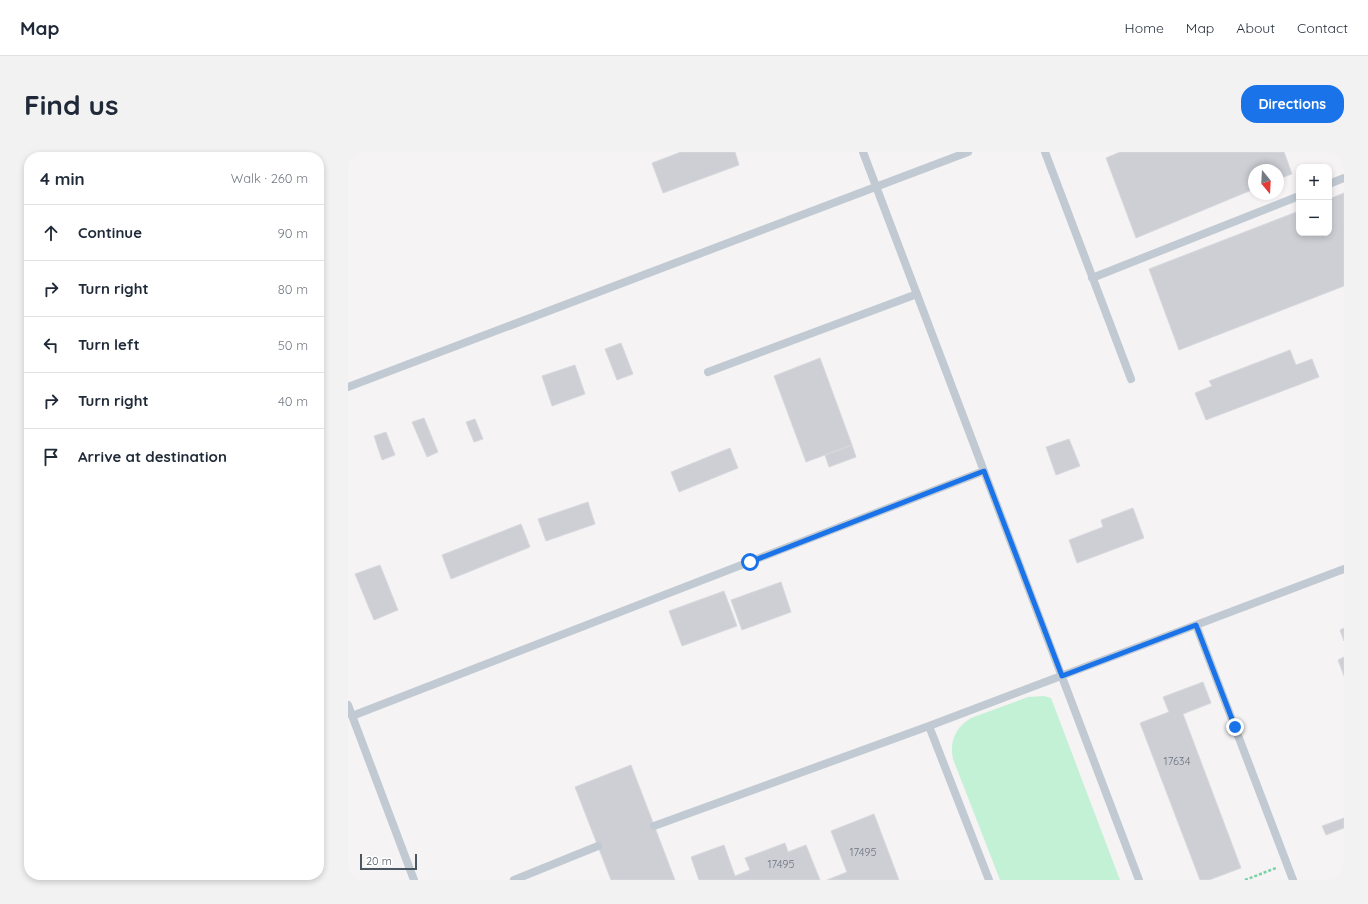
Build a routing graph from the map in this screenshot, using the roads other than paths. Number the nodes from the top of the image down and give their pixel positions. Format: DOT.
graph roads {
  1 [pos="862,152"];
  2 [pos="968,152"];
  3 [pos="1045,152"];
  4 [pos="1344,178"];
  5 [pos="1332,183"];
  6 [pos="876,187"];
  7 [pos="1296,197"];
  8 [pos="1092,278"];
  9 [pos="917,294"];
  10 [pos="708,372"];
  11 [pos="1131,379"];
  12 [pos="348,387"];
  13 [pos="984,471"];
  14 [pos="1344,569"];
  15 [pos="1196,625"];
  16 [pos="1062,676"];
  17 [pos="348,705"];
  18 [pos="352,716"];
  19 [pos="929,726"];
  20 [pos="654,826"];
  21 [pos="598,846"];
  22 [pos="414,880"];
  23 [pos="514,880"];
  24 [pos="989,880"];
  25 [pos="1139,880"];
  26 [pos="1293,880"];
  1 -- 6 [label="lane"];
  2 -- 6 [label="lane"];
  3 -- 8 [label="lane"];
  4 -- 5 [label="lane"];
  6 -- 9 [label="lane"];
  6 -- 12 [label="lane"];
  7 -- 8 [label="lane"];
  8 -- 11 [label="lane"];
  9 -- 10 [label="lane"];
  9 -- 13 [label="lane"];
  13 -- 16 [label="lane"];
  13 -- 18 [label="lane"];
  14 -- 15 [label="lane"];
  15 -- 16 [label="lane"];
  15 -- 26 [label="lane"];
  16 -- 19 [label="lane"];
  16 -- 25 [label="lane"];
  17 -- 18 [label="lane"];
  18 -- 22 [label="lane"];
  19 -- 20 [label="lane"];
  19 -- 24 [label="lane"];
  21 -- 23 [label="lane"];
}
